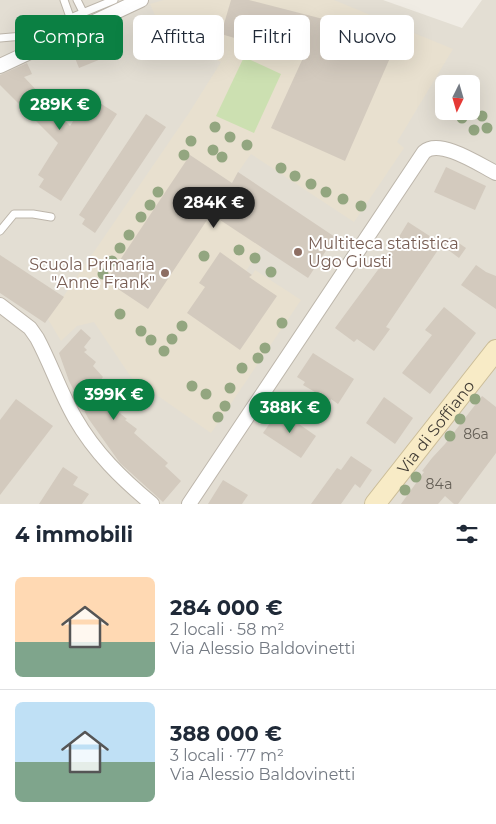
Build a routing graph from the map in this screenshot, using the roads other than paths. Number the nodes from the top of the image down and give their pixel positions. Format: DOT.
graph roads {
  1 [pos="64,0"];
  2 [pos="77,0"];
  3 [pos="114,0"];
  4 [pos="141,0"];
  5 [pos="83,12"];
  6 [pos="69,15"];
  7 [pos="75,15"];
  8 [pos="15,37"];
  9 [pos="0,38"];
  10 [pos="0,66"];
  11 [pos="496,173"];
  12 [pos="51,217"];
  13 [pos="0,231"];
  14 [pos="0,305"];
  15 [pos="496,350"];
  16 [pos="152,504"];
  17 [pos="189,504"];
  18 [pos="375,504"];
  1 -- 6 [label="lane"];
  2 -- 5 [label="lane"];
  3 -- 5 [label="lane"];
  4 -- 10 [label="street"];
  5 -- 7 [label="lane"];
  8 -- 9 [label="lane"];
  11 -- 17 [label="street"];
  12 -- 13 [label="lane"];
  14 -- 16 [label="street"];
  15 -- 18 [label="street, Via di Soffiano"];
}
